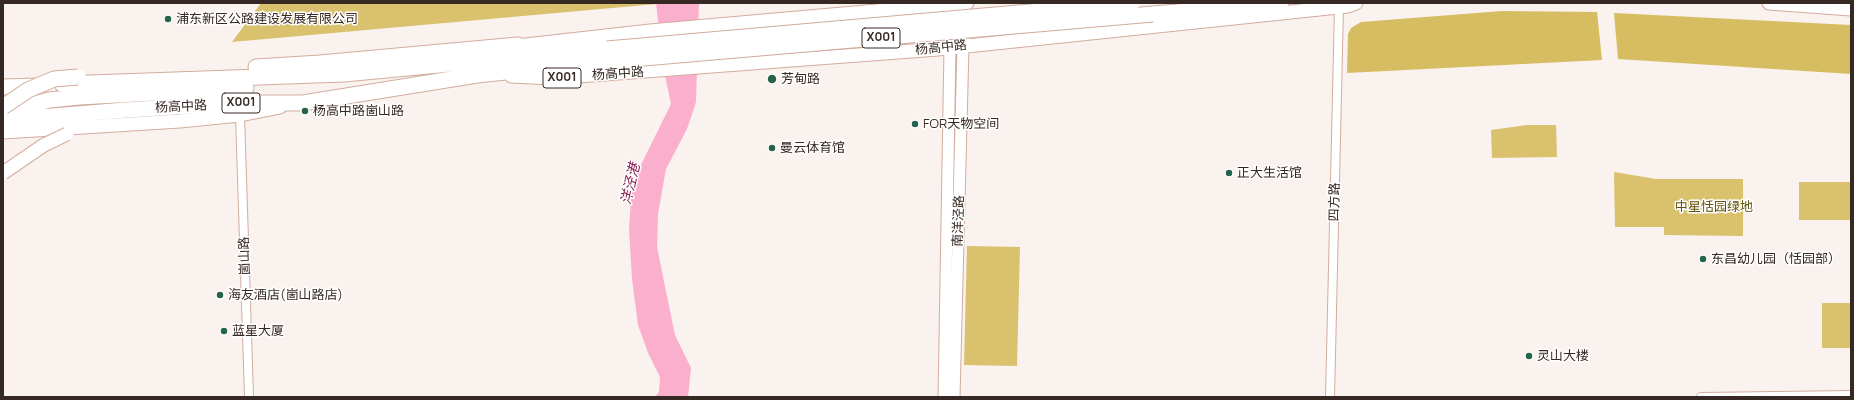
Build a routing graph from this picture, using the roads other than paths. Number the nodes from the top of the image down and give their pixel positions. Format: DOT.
graph roads {
  1 [pos="961,3"];
  2 [pos="1132,3"];
  3 [pos="1281,3"];
  4 [pos="1356,3"];
  5 [pos="1769,3"];
  6 [pos="1340,7"];
  7 [pos="1851,9"];
  8 [pos="518,45"];
  9 [pos="963,46"];
  10 [pos="950,48"];
  11 [pos="608,55"];
  12 [pos="344,74"];
  13 [pos="477,75"];
  14 [pos="286,76"];
  15 [pos="3,77"];
  16 [pos="48,85"];
  17 [pos="3,88"];
  18 [pos="303,103"];
  19 [pos="3,107"];
  20 [pos="240,115"];
  21 [pos="3,119"];
  22 [pos="106,125"];
  23 [pos="3,132"];
  24 [pos="3,173"];
  25 [pos="1851,395"];
  26 [pos="249,397"];
  27 [pos="944,397"];
  28 [pos="954,397"];
  29 [pos="1330,397"];
  30 [pos="1701,397"];
  1 -- 8 [label="main road, 杨高中路 / X001"];
  1 -- 9 [label="main road"];
  1 -- 10 [label="main road"];
  2 -- 11 [label="highway, 杨高中路 / X001, bridge"];
  3 -- 11 [label="highway, 杨高中路 / X001, bridge"];
  4 -- 6 [label="main road, 杨高中路 / X001"];
  5 -- 7 [label="main road"];
  6 -- 9 [label="main road, 杨高中路 / X001"];
  6 -- 29 [label="street, 四方路"];
  8 -- 14 [label="main road, 杨高中路 / X001"];
  8 -- 19 [label="highway, bridge"];
  9 -- 10 [label="main road, 杨高中路 / X001"];
  9 -- 28 [label="main road, 南洋泾路"];
  10 -- 13 [label="main road, 杨高中路 / X001"];
  10 -- 27 [label="main road, 南洋泾路"];
  11 -- 12 [label="highway, 杨高中路 / X001"];
  11 -- 13 [label="highway, 杨高中路 / X001"];
  12 -- 14 [label="highway, 杨高中路 / X001"];
  12 -- 21 [label="highway"];
  13 -- 18 [label="highway, 杨高中路 / X001"];
  14 -- 16 [label="highway, 杨高中路 / X001"];
  15 -- 16 [label="highway"];
  16 -- 17 [label="highway, 杨高中路 / X001"];
  18 -- 20 [label="main road"];
  18 -- 21 [label="highway, 杨高中路 / X001"];
  20 -- 22 [label="main road, X001"];
  20 -- 26 [label="street, 崮山路"];
  22 -- 23 [label="main road, X001"];
  22 -- 24 [label="main road, bridge"];
  25 -- 30 [label="street"];
}
